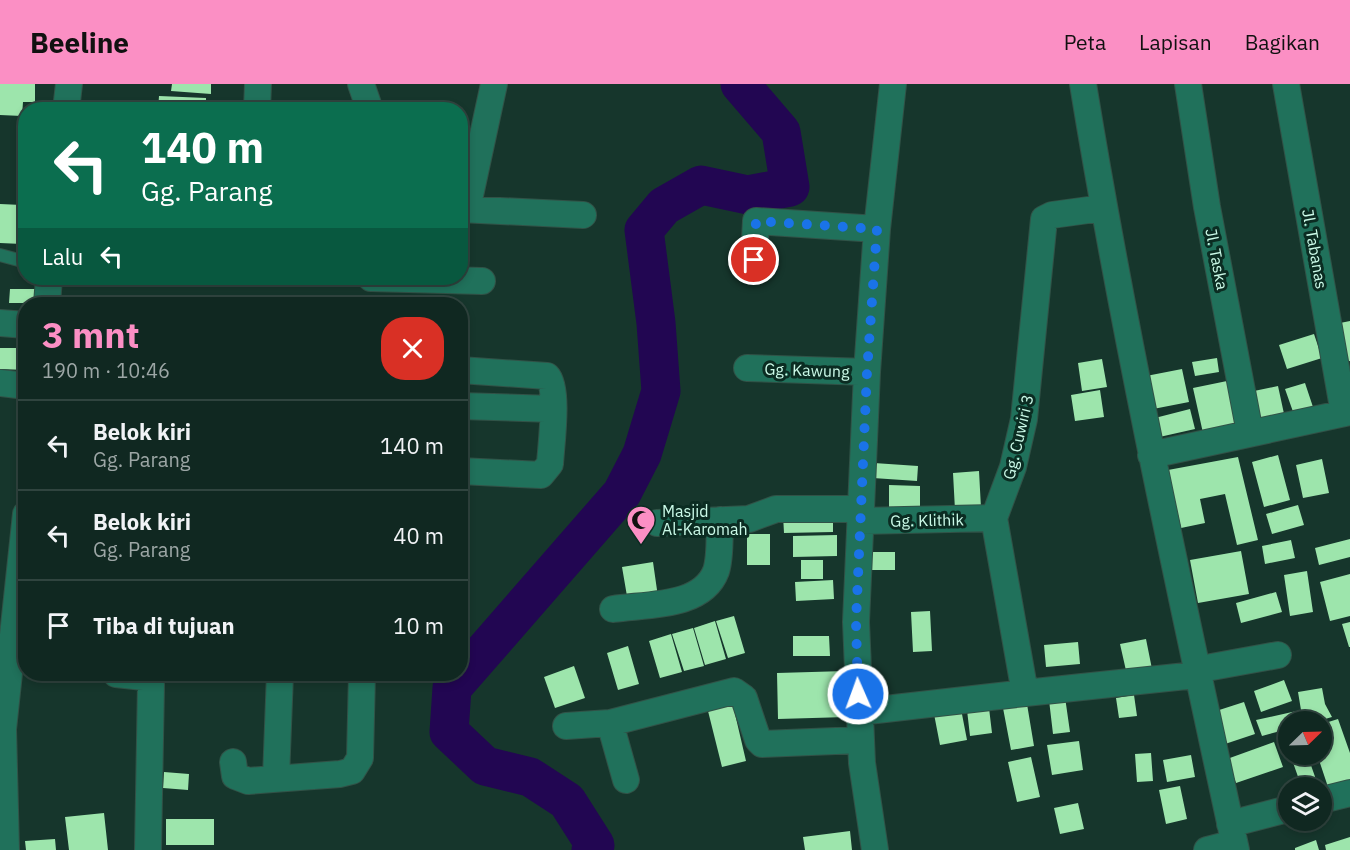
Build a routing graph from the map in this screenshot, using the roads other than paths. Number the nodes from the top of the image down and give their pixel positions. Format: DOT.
graph roads {
  1 [pos="69,84"];
  2 [pos="258,84"];
  3 [pos="361,84"];
  4 [pos="494,84"];
  5 [pos="892,84"];
  6 [pos="1083,84"];
  7 [pos="1188,84"];
  8 [pos="1286,84"];
  9 [pos="67,102"];
  10 [pos="257,102"];
  11 [pos="367,102"];
  12 [pos="468,192"];
  13 [pos="1103,208"];
  14 [pos="468,209"];
  15 [pos="583,215"];
  16 [pos="877,229"];
  17 [pos="0,255"];
  18 [pos="18,260"];
  19 [pos="754,260"];
  20 [pos="468,281"];
  21 [pos="482,281"];
  22 [pos="0,323"];
  23 [pos="18,325"];
  24 [pos="747,368"];
  25 [pos="468,371"];
  26 [pos="867,372"];
  27 [pos="0,383"];
  28 [pos="18,385"];
  29 [pos="468,406"];
  30 [pos="553,409"];
  31 [pos="1347,412"];
  32 [pos="1250,433"];
  33 [pos="1150,455"];
  34 [pos="468,471"];
  35 [pos="861,515"];
  36 [pos="994,519"];
  37 [pos="720,520"];
  38 [pos="657,523"];
  39 [pos="613,609"];
  40 [pos="18,615"];
  41 [pos="1278,655"];
  42 [pos="11,670"];
  43 [pos="1196,673"];
  44 [pos="148,681"];
  45 [pos="280,681"];
  46 [pos="362,681"];
  47 [pos="1016,694"];
  48 [pos="859,712"];
  49 [pos="610,723"];
  50 [pos="566,726"];
  51 [pos="860,740"];
  52 [pos="233,762"];
  53 [pos="276,778"];
  54 [pos="626,780"];
  55 [pos="1350,793"];
  56 [pos="1332,798"];
  57 [pos="1278,814"];
  58 [pos="1233,839"];
  59 [pos="6,850"];
  60 [pos="148,850"];
  61 [pos="875,850"];
  62 [pos="1207,850"];
  1 -- 9 [label="street"];
  2 -- 10 [label="street"];
  3 -- 11 [label="street"];
  4 -- 12 [label="street"];
  5 -- 16 [label="street"];
  6 -- 13 [label="street"];
  7 -- 32 [label="street, Jl. Taska"];
  8 -- 31 [label="street, Jl. Tabanas"];
  13 -- 33 [label="street"];
  13 -- 36 [label="street, Gg. Cuwiri 3"];
  14 -- 15 [label="street"];
  16 -- 19 [label="street"];
  16 -- 26 [label="street"];
  17 -- 18 [label="lane"];
  20 -- 21 [label="street"];
  22 -- 23 [label="street"];
  24 -- 26 [label="street, Gg. Kawung"];
  25 -- 30 [label="street"];
  26 -- 35 [label="street"];
  27 -- 28 [label="street"];
  29 -- 30 [label="street"];
  30 -- 34 [label="street"];
  31 -- 32 [label="street"];
  32 -- 33 [label="street"];
  33 -- 43 [label="street"];
  35 -- 36 [label="street, Gg. Klithik"];
  35 -- 37 [label="street, Gg. Klithik"];
  35 -- 48 [label="street"];
  36 -- 47 [label="street"];
  37 -- 38 [label="street, Gg. Klithik"];
  37 -- 39 [label="street"];
  40 -- 42 [label="street"];
  41 -- 43 [label="street"];
  42 -- 59 [label="street"];
  43 -- 47 [label="street"];
  43 -- 58 [label="street"];
  44 -- 60 [label="street"];
  45 -- 53 [label="street"];
  46 -- 53 [label="street"];
  47 -- 48 [label="street"];
  48 -- 51 [label="street"];
  49 -- 50 [label="street"];
  49 -- 51 [label="street"];
  49 -- 54 [label="street"];
  51 -- 61 [label="street"];
  52 -- 53 [label="street"];
  55 -- 56 [label="street"];
  57 -- 58 [label="street"];
  58 -- 62 [label="street"];
}
